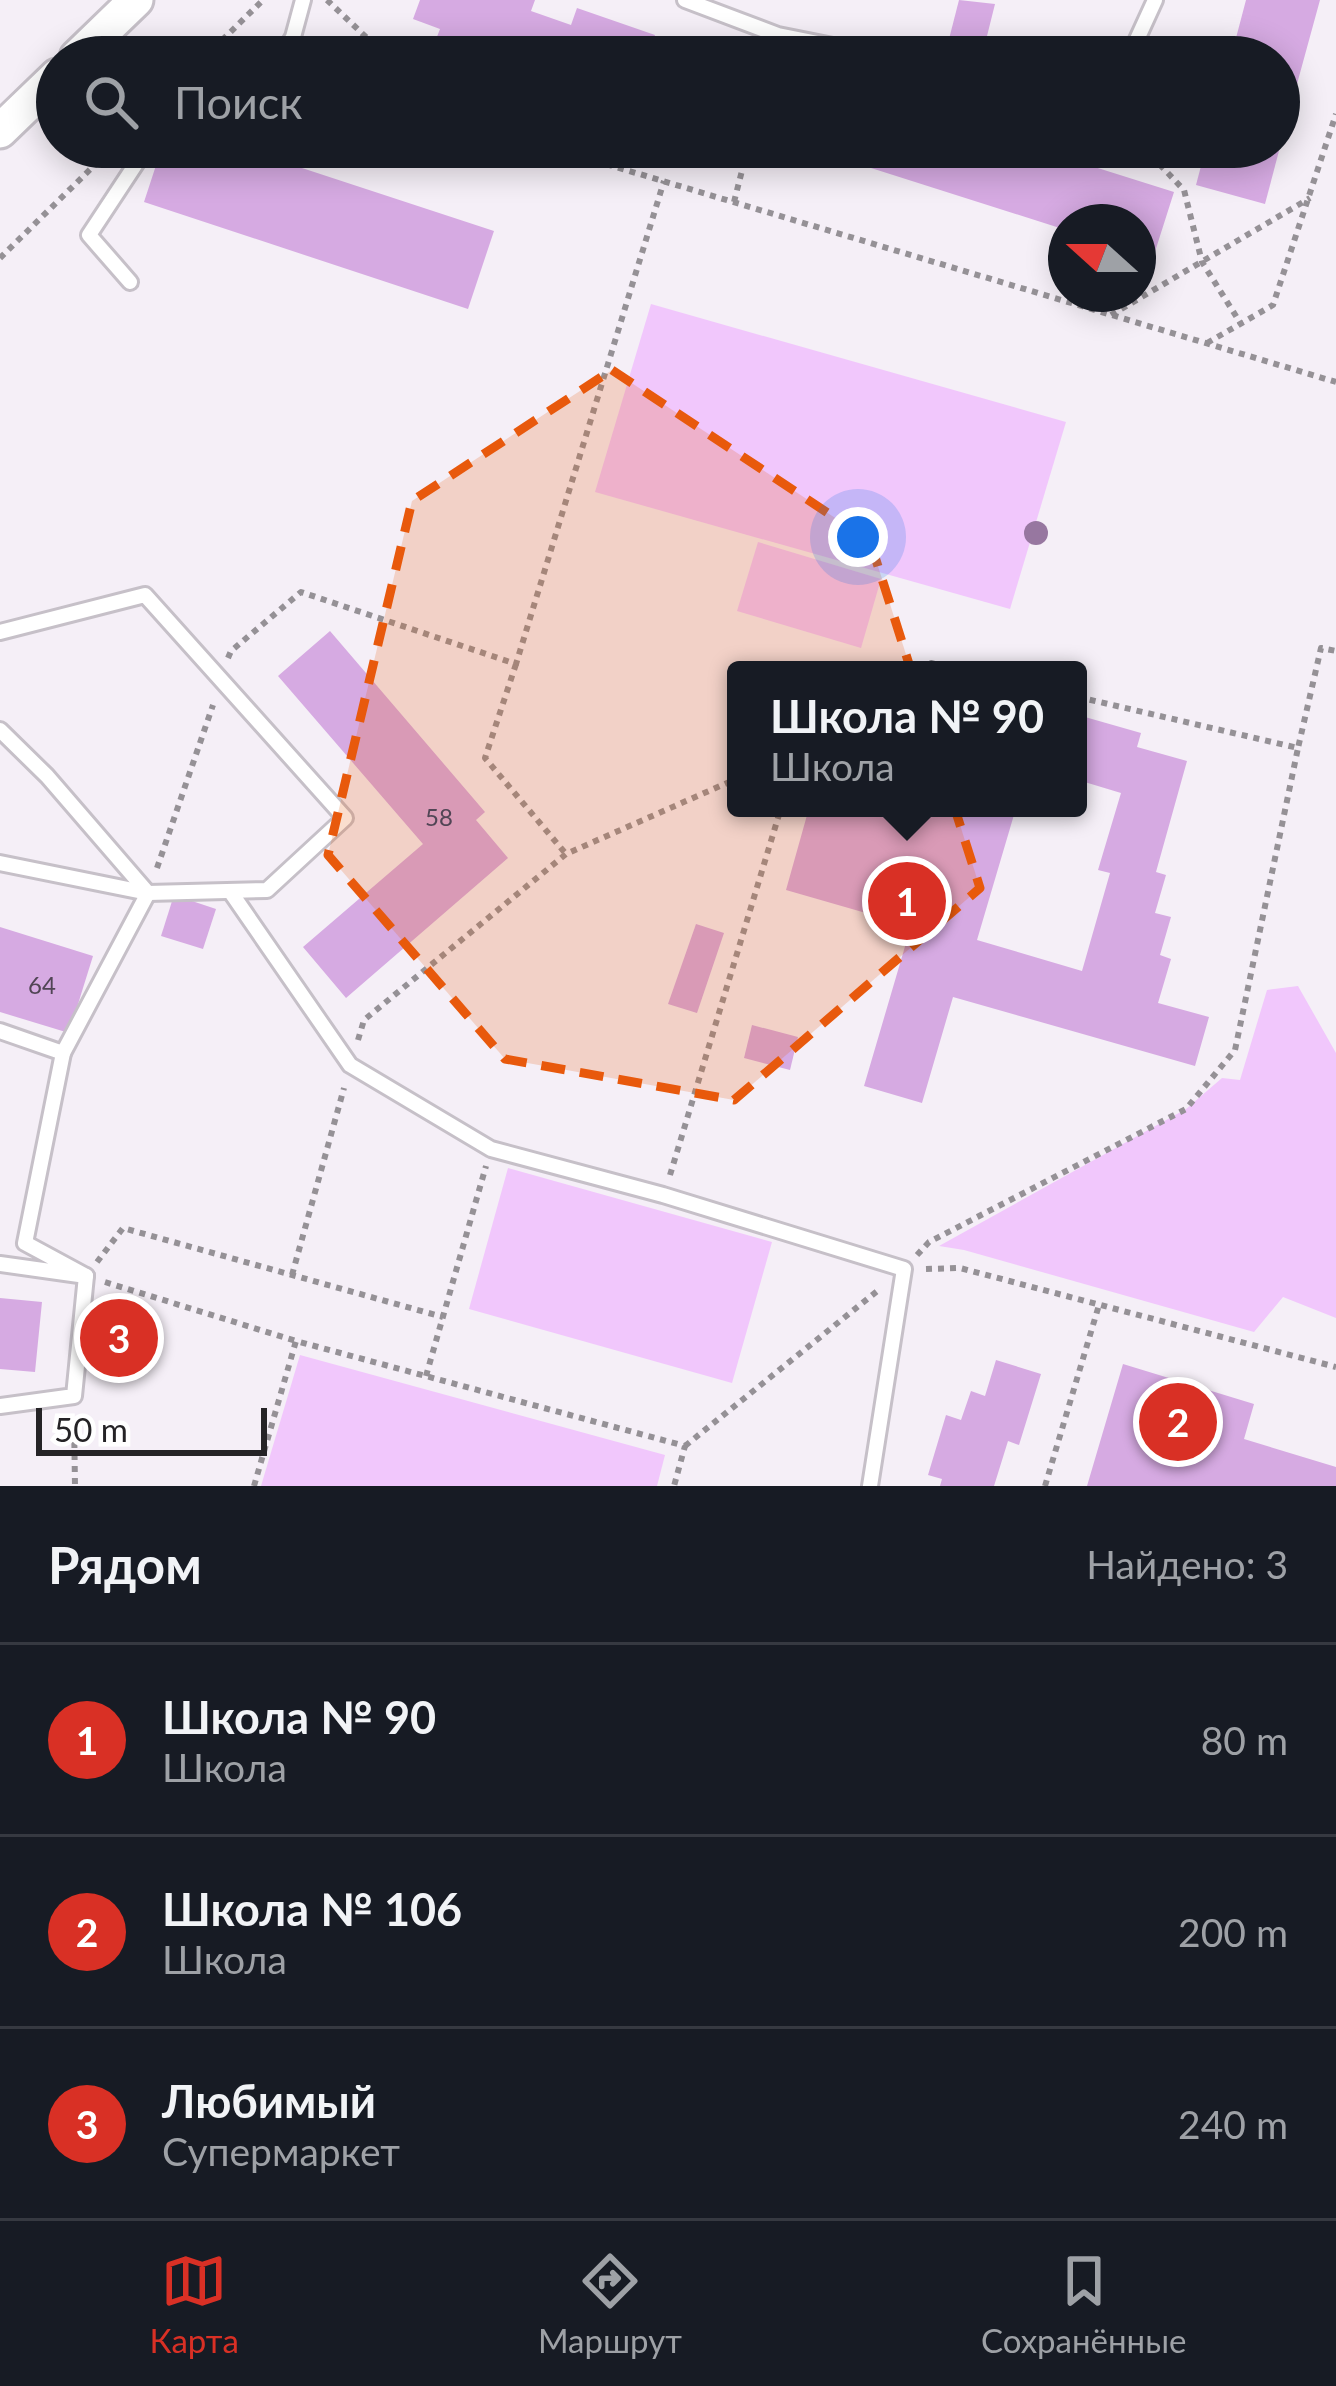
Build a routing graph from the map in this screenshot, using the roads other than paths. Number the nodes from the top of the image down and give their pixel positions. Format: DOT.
graph roads {
  1 [pos="136,0"];
  2 [pos="303,0"];
  3 [pos="685,0"];
  4 [pos="1155,0"];
  5 [pos="99,36"];
  6 [pos="293,36"];
  7 [pos="788,36"];
  8 [pos="1139,36"];
  9 [pos="36,96"];
  10 [pos="0,130"];
  11 [pos="133,168"];
  12 [pos="130,282"];
  13 [pos="0,632"];
  14 [pos="0,730"];
  15 [pos="0,862"];
  16 [pos="230,891"];
  17 [pos="148,893"];
  18 [pos="0,1031"];
  19 [pos="63,1053"];
  20 [pos="0,1264"];
  21 [pos="86,1276"];
  22 [pos="0,1406"];
  23 [pos="870,1486"];
  1 -- 5 [label="street"];
  2 -- 6 [label="lane"];
  3 -- 7 [label="lane"];
  4 -- 8 [label="lane"];
  9 -- 10 [label="street"];
  11 -- 12 [label="lane"];
  13 -- 16 [label="lane"];
  14 -- 17 [label="lane"];
  15 -- 17 [label="lane"];
  16 -- 17 [label="lane"];
  16 -- 23 [label="lane"];
  17 -- 19 [label="lane"];
  18 -- 19 [label="lane"];
  19 -- 21 [label="lane"];
  20 -- 21 [label="lane"];
  21 -- 22 [label="lane"];
}
